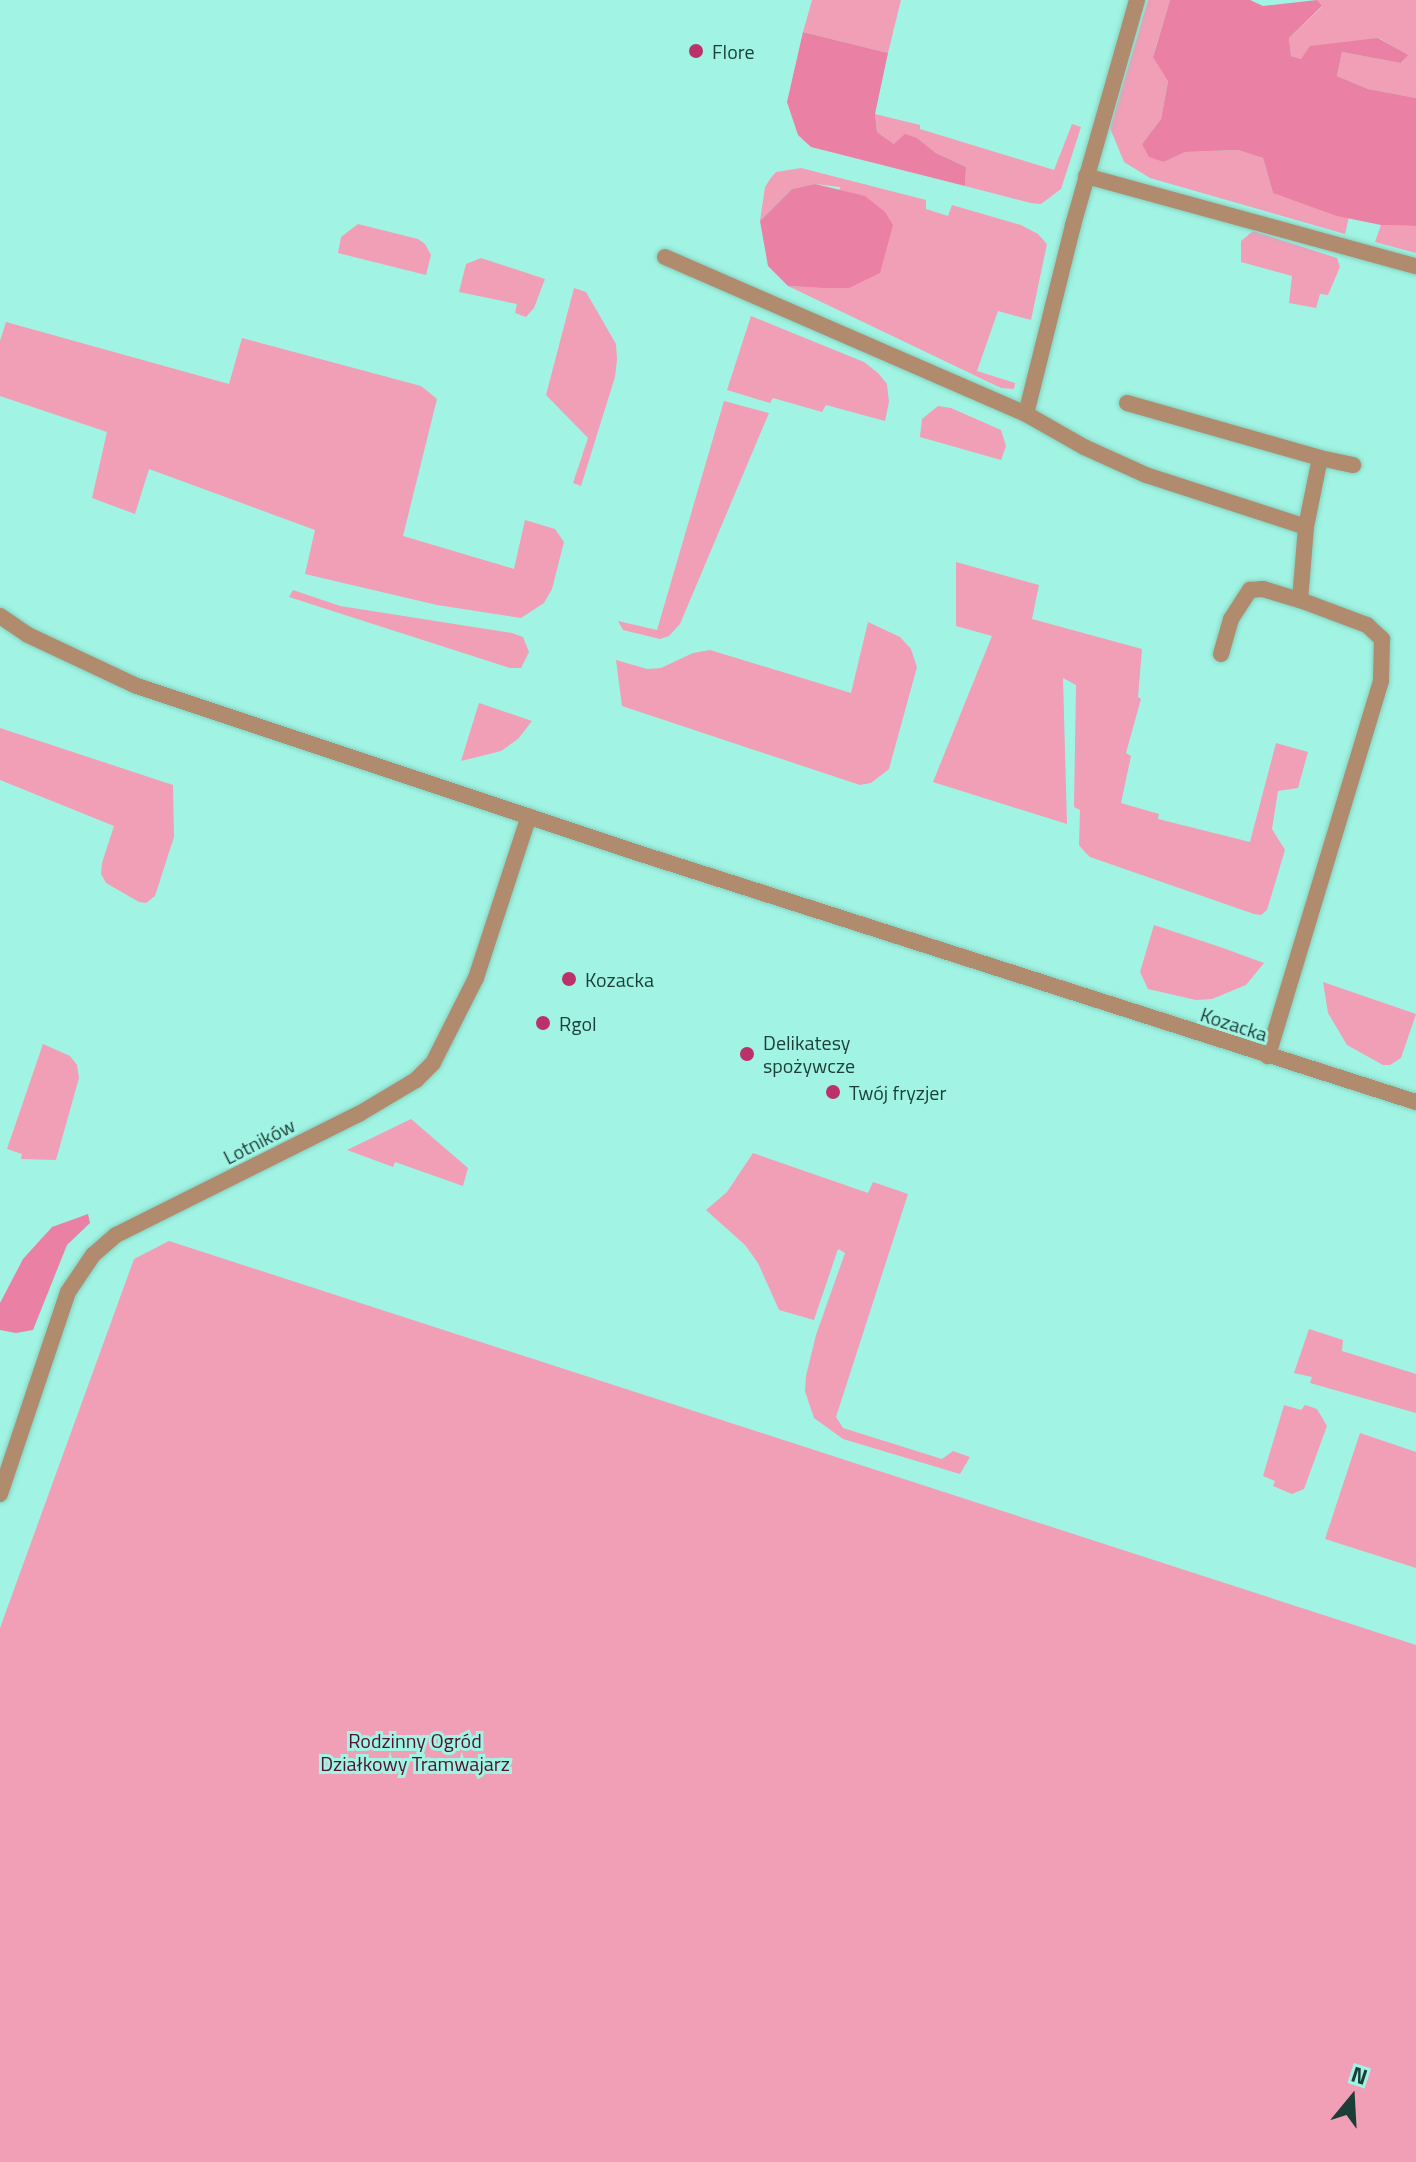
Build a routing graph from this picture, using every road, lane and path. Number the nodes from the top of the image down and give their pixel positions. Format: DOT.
graph roads {
  1 [pos="1137,0"];
  2 [pos="1086,176"];
  3 [pos="665,257"];
  4 [pos="1416,266"];
  5 [pos="1127,403"];
  6 [pos="1026,414"];
  7 [pos="1320,458"];
  8 [pos="1353,465"];
  9 [pos="1306,527"];
  10 [pos="1300,600"];
  11 [pos="0,616"];
  12 [pos="1221,654"];
  13 [pos="529,816"];
  14 [pos="1268,1056"];
  15 [pos="1416,1102"];
  16 [pos="0,1494"];
  1 -- 2 [label="street"];
  2 -- 4 [label="street"];
  2 -- 6 [label="street"];
  3 -- 6 [label="street"];
  5 -- 7 [label="street"];
  6 -- 9 [label="street"];
  7 -- 8 [label="street"];
  7 -- 9 [label="street"];
  9 -- 10 [label="street"];
  10 -- 12 [label="street"];
  10 -- 14 [label="street"];
  11 -- 13 [label="street, Kozacka"];
  13 -- 14 [label="street, Kozacka"];
  13 -- 16 [label="street, Lotników"];
  14 -- 15 [label="street, Kozacka"];
}
